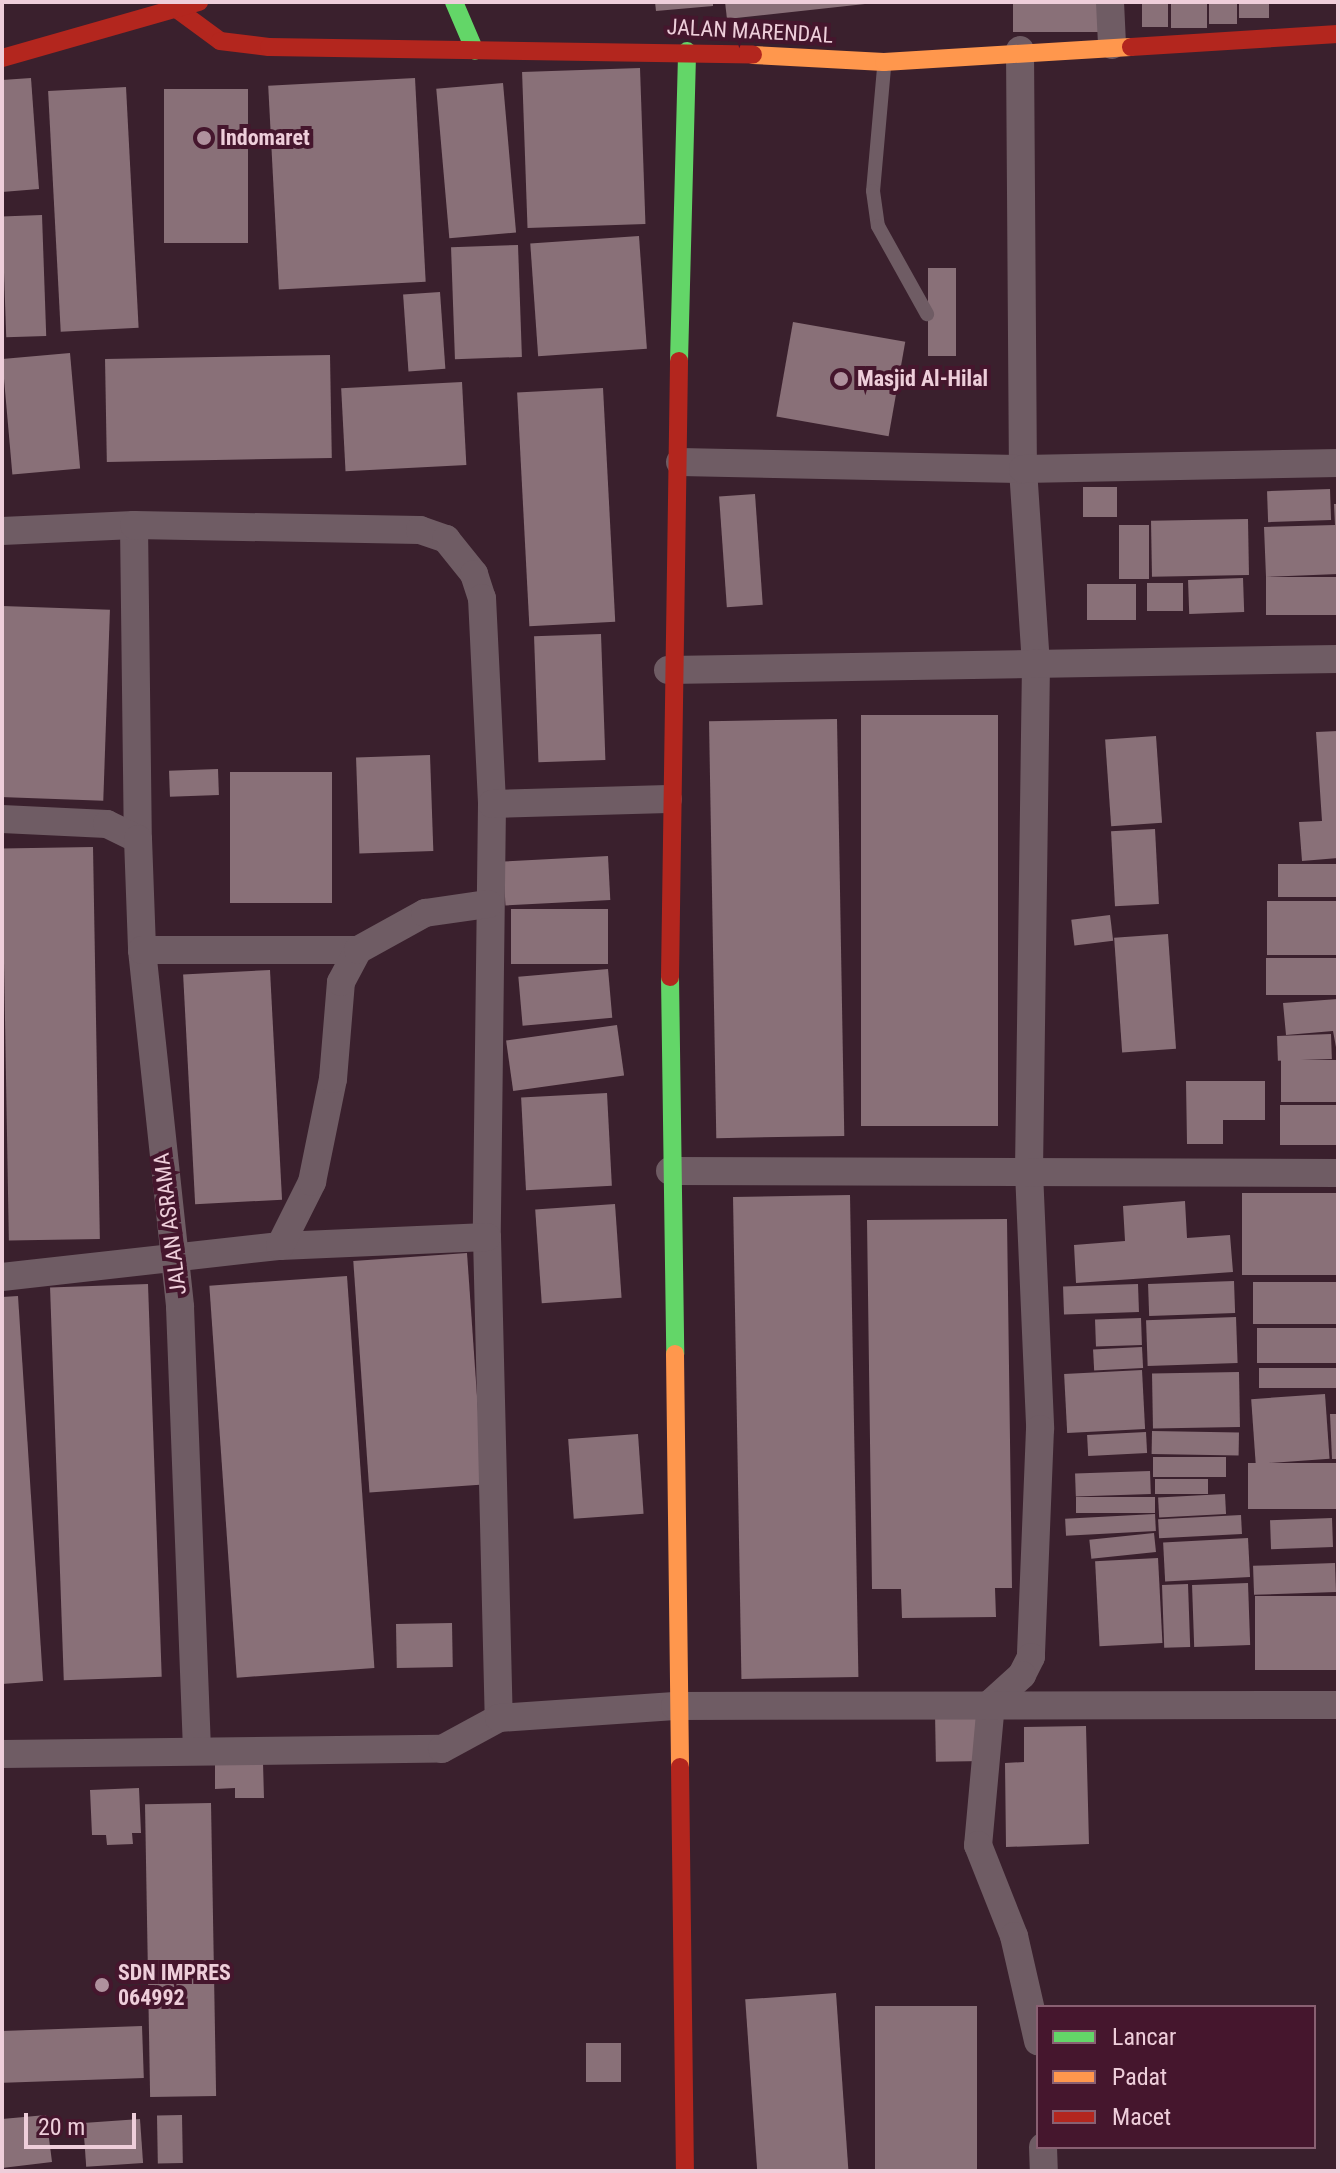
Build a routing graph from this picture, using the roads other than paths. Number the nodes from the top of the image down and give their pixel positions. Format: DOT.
graph roads {
  1 [pos="101,2"];
  2 [pos="199,2"];
  3 [pos="454,2"];
  4 [pos="1110,2"];
  5 [pos="177,6"];
  6 [pos="106,28"];
  7 [pos="1338,34"];
  8 [pos="1112,45"];
  9 [pos="1020,50"];
  10 [pos="475,51"];
  11 [pos="687,51"];
  12 [pos="2,58"];
  13 [pos="884,62"];
  14 [pos="927,314"];
  15 [pos="680,462"];
  16 [pos="1338,463"];
  17 [pos="1023,469"];
  18 [pos="134,525"];
  19 [pos="2,531"];
  20 [pos="1338,659"];
  21 [pos="1036,663"];
  22 [pos="668,670"];
  23 [pos="668,799"];
  24 [pos="492,804"];
  25 [pos="2,819"];
  26 [pos="138,839"];
  27 [pos="488,904"];
  28 [pos="142,950"];
  29 [pos="358,950"];
  30 [pos="670,1171"];
  31 [pos="1029,1172"];
  32 [pos="1338,1173"];
  33 [pos="487,1237"];
  34 [pos="280,1246"];
  35 [pos="174,1260"];
  36 [pos="2,1277"];
  37 [pos="991,1703"];
  38 [pos="1338,1705"];
  39 [pos="675,1706"];
  40 [pos="499,1718"];
  41 [pos="197,1749"];
  42 [pos="2,1754"];
  43 [pos="1036,2032"];
  44 [pos="1043,2149"];
  45 [pos="685,2171"];
  46 [pos="1044,2171"];
  1 -- 6 [label="street"];
  2 -- 5 [label="street"];
  3 -- 10 [label="street"];
  4 -- 8 [label="street"];
  5 -- 6 [label="street"];
  5 -- 10 [label="street, JALAN MARENDAL"];
  6 -- 12 [label="street"];
  7 -- 8 [label="street, JALAN MARENDAL"];
  8 -- 9 [label="street, JALAN MARENDAL"];
  9 -- 13 [label="street, JALAN MARENDAL"];
  9 -- 17 [label="street"];
  10 -- 11 [label="street, JALAN MARENDAL"];
  11 -- 13 [label="street, JALAN MARENDAL"];
  11 -- 15 [label="street"];
  13 -- 14 [label="lane"];
  15 -- 17 [label="street"];
  15 -- 22 [label="street"];
  16 -- 17 [label="street"];
  17 -- 21 [label="street"];
  18 -- 19 [label="street"];
  18 -- 24 [label="street"];
  18 -- 26 [label="street, JALAN ASRAMA"];
  20 -- 21 [label="street"];
  21 -- 22 [label="street"];
  21 -- 31 [label="street"];
  22 -- 23 [label="street"];
  23 -- 24 [label="street"];
  23 -- 30 [label="street"];
  24 -- 27 [label="street"];
  25 -- 26 [label="street"];
  26 -- 28 [label="street, JALAN ASRAMA"];
  27 -- 29 [label="street"];
  27 -- 33 [label="street"];
  28 -- 29 [label="street"];
  28 -- 35 [label="street, JALAN ASRAMA"];
  29 -- 34 [label="street"];
  30 -- 31 [label="street"];
  30 -- 39 [label="street"];
  31 -- 32 [label="street"];
  31 -- 37 [label="street"];
  33 -- 34 [label="street"];
  33 -- 40 [label="street"];
  34 -- 35 [label="street"];
  35 -- 36 [label="street"];
  35 -- 41 [label="street, JALAN ASRAMA"];
  37 -- 38 [label="street"];
  37 -- 39 [label="street"];
  37 -- 43 [label="street"];
  39 -- 40 [label="street"];
  39 -- 45 [label="street"];
  40 -- 41 [label="street"];
  41 -- 42 [label="street"];
  44 -- 46 [label="street"];
}
